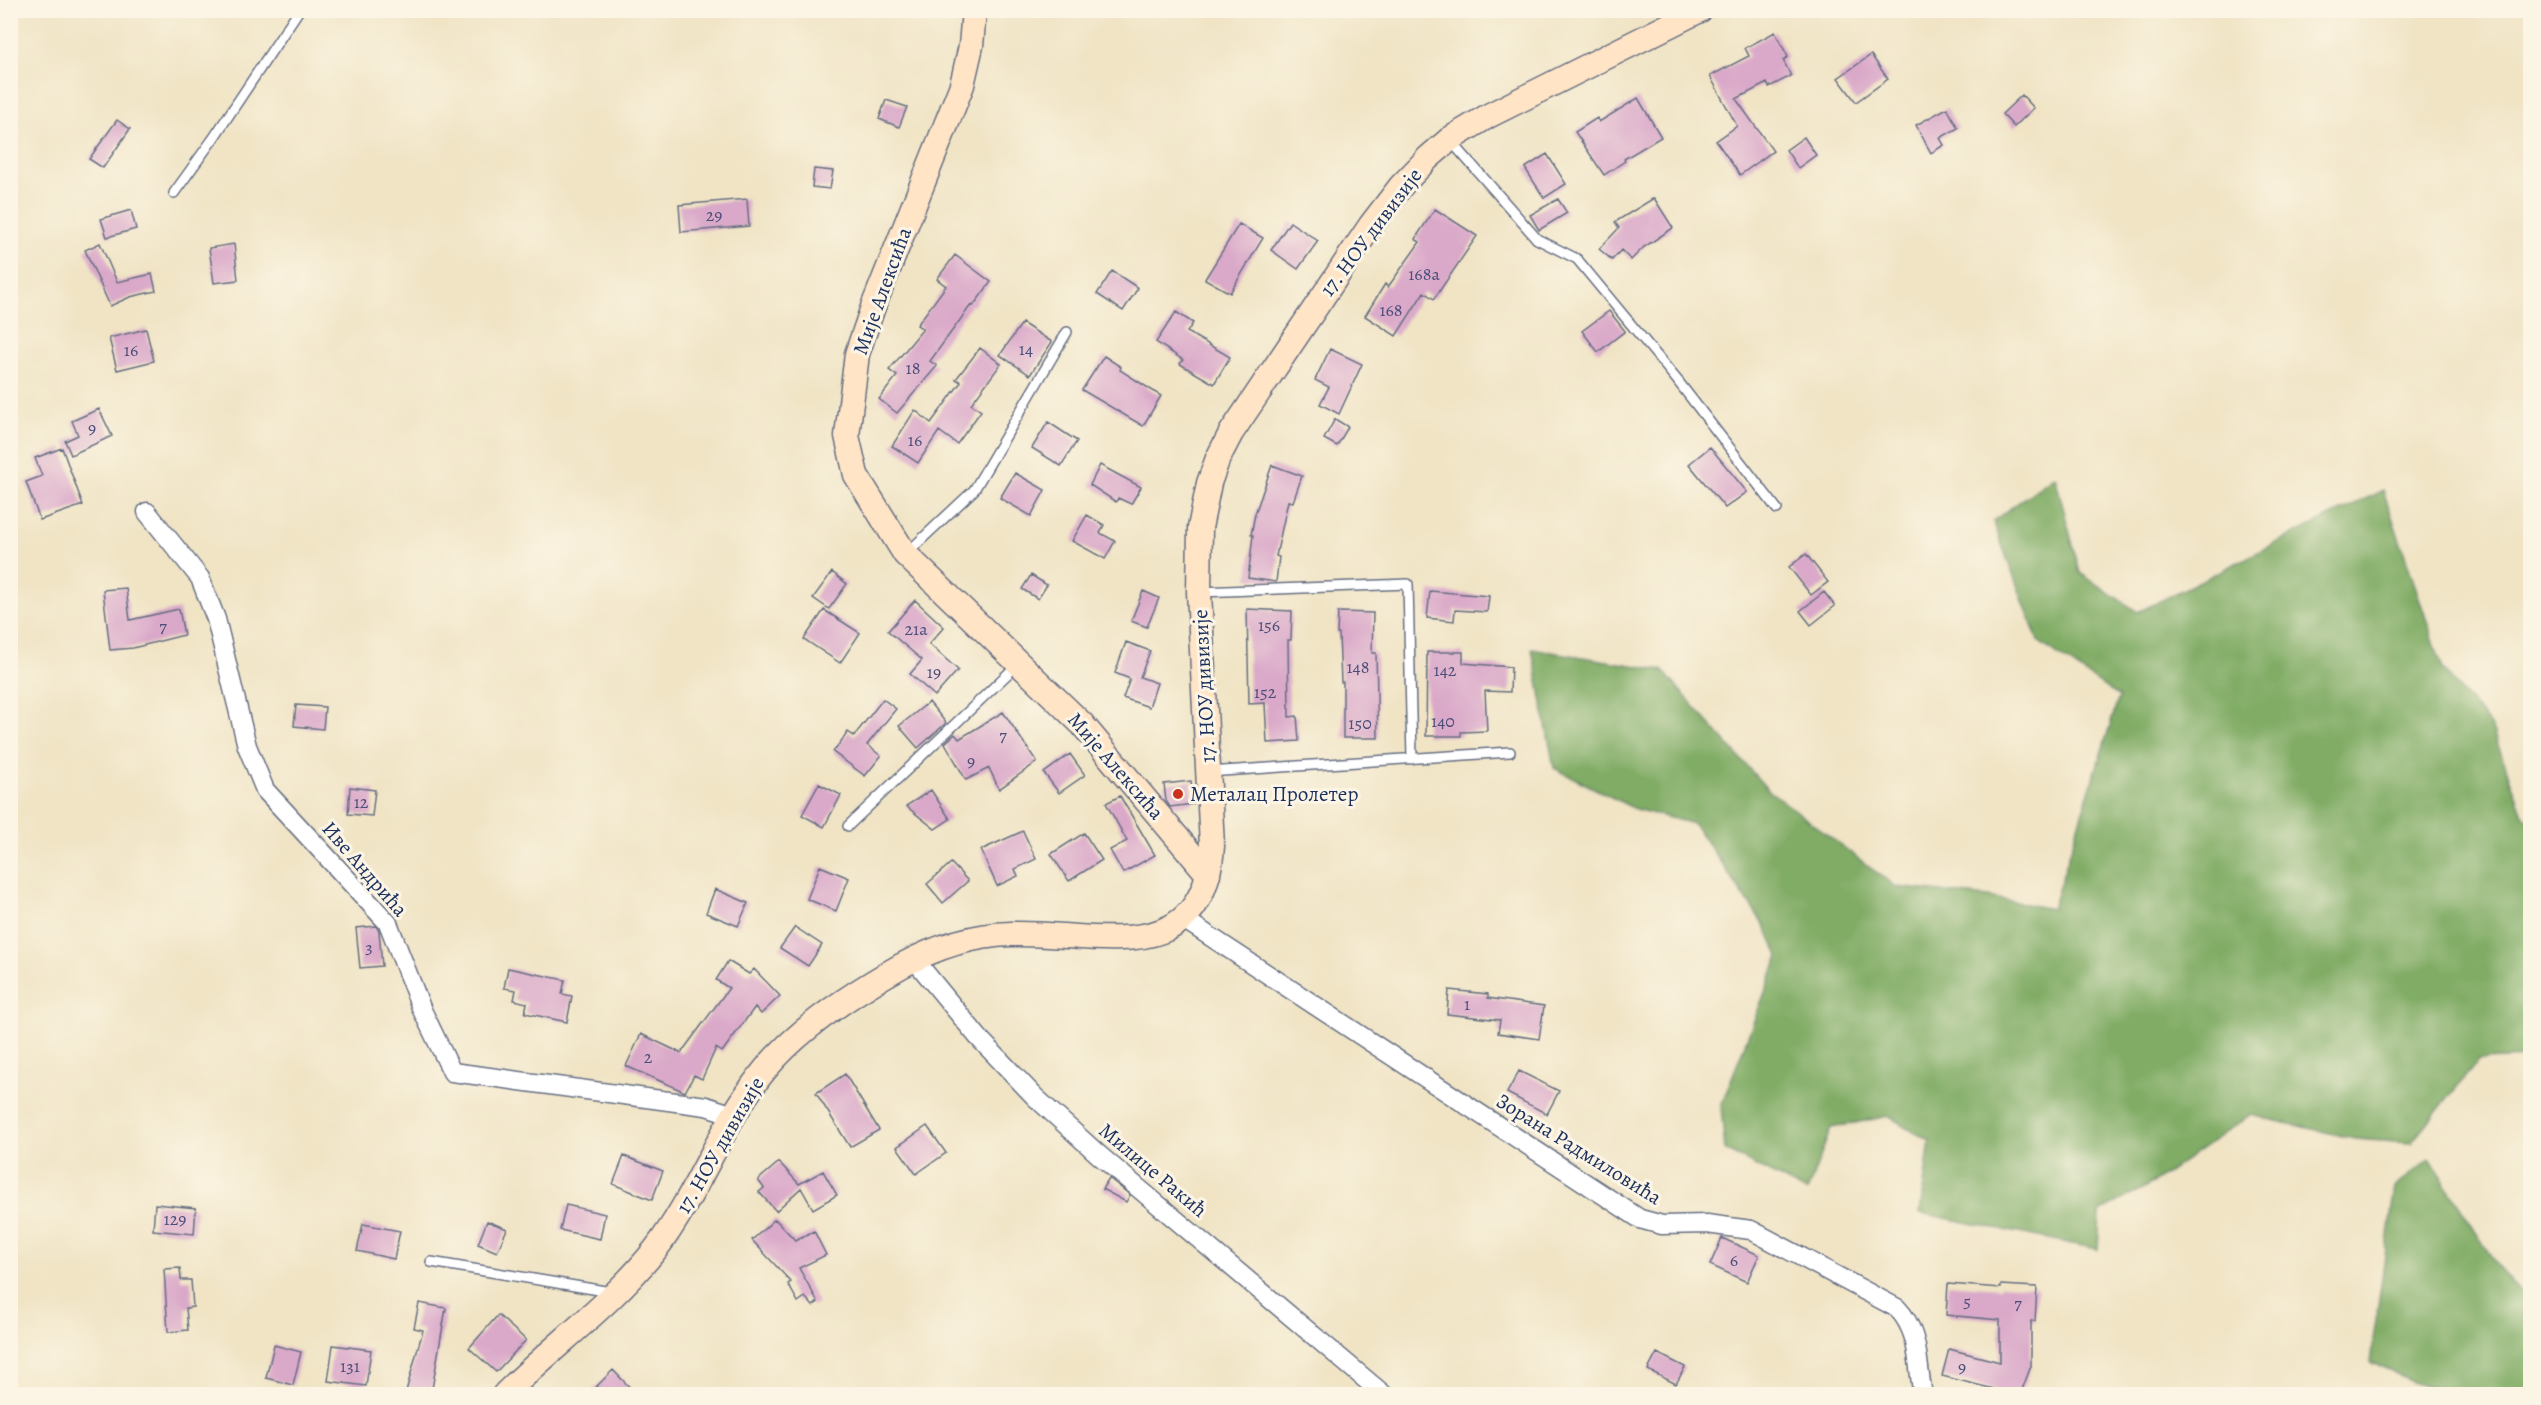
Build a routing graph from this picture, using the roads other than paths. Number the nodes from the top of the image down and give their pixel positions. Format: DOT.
graph roads {
  1 [pos="299,10"];
  2 [pos="974,10"];
  3 [pos="1700,10"];
  4 [pos="1450,139"];
  5 [pos="174,193"];
  6 [pos="1067,332"];
  7 [pos="1777,509"];
  8 [pos="147,512"];
  9 [pos="905,554"];
  10 [pos="1199,592"];
  11 [pos="1018,663"];
  12 [pos="1510,752"];
  13 [pos="1412,759"];
  14 [pos="1208,772"];
  15 [pos="848,826"];
  16 [pos="1208,874"];
  17 [pos="1182,918"];
  18 [pos="915,959"];
  19 [pos="734,1115"];
  20 [pos="430,1262"];
  21 [pos="616,1293"];
  22 [pos="506,1395"];
  23 [pos="1383,1395"];
  24 [pos="1923,1395"];
  1 -- 5 [label="lane"];
  2 -- 9 [label="street, Мије Алексића"];
  3 -- 4 [label="street, 17. НОУ дивизије"];
  4 -- 7 [label="lane"];
  4 -- 10 [label="street, 17. НОУ дивизије"];
  6 -- 9 [label="lane"];
  8 -- 19 [label="street, Иве Андрића"];
  9 -- 11 [label="street, Мије Алексића"];
  10 -- 13 [label="lane"];
  10 -- 14 [label="street, 17. НОУ дивизије"];
  11 -- 15 [label="lane"];
  11 -- 16 [label="street, Мије Алексића"];
  12 -- 13 [label="lane"];
  13 -- 14 [label="lane"];
  14 -- 16 [label="street, 17. НОУ дивизије"];
  16 -- 17 [label="street, 17. НОУ дивизије"];
  17 -- 18 [label="street, 17. НОУ дивизије"];
  17 -- 24 [label="street, Зорана Радмиловића"];
  18 -- 19 [label="street, 17. НОУ дивизије"];
  18 -- 23 [label="street, Милице Ракић"];
  19 -- 21 [label="street, 17. НОУ дивизије"];
  20 -- 21 [label="lane"];
  21 -- 22 [label="street, 17. НОУ дивизије"];
}
